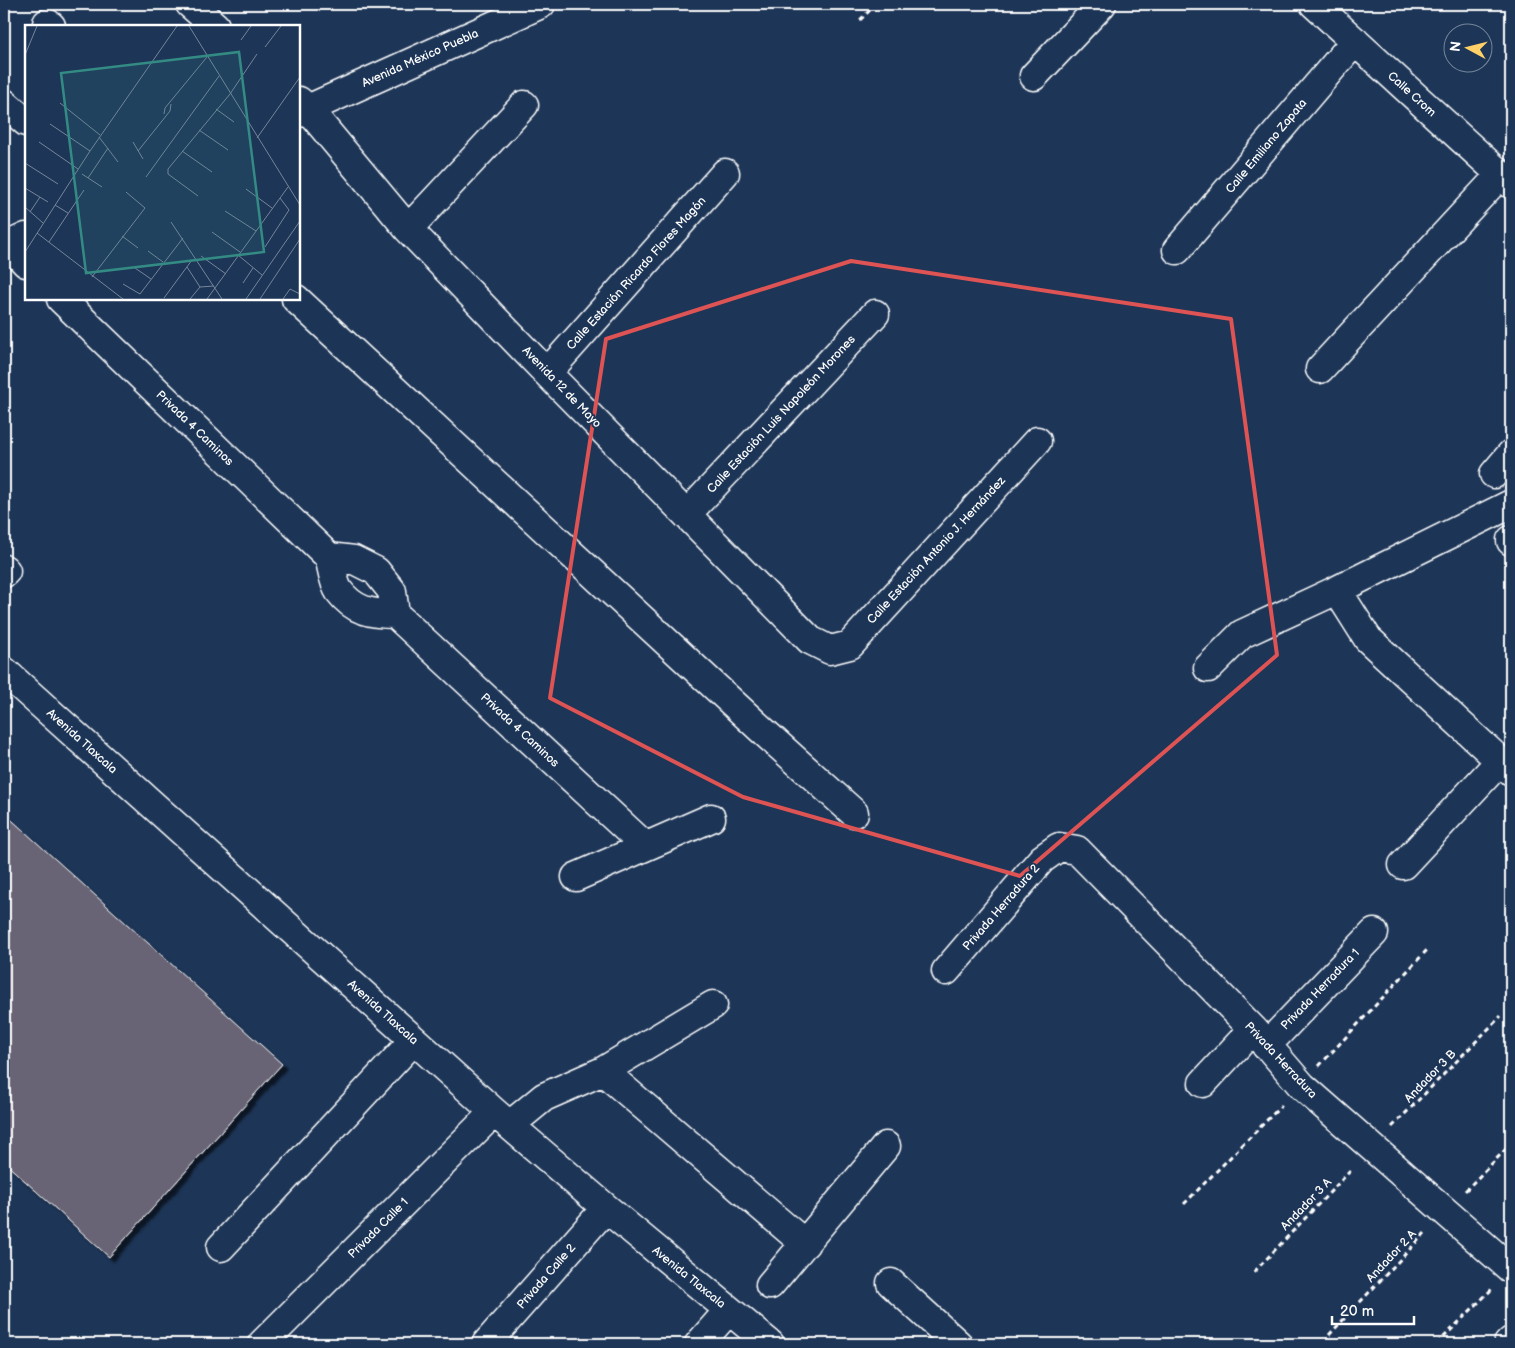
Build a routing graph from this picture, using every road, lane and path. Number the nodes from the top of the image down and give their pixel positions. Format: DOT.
graph roads {
  1 [pos="190,4"];
  2 [pos="541,4"];
  3 [pos="876,4"];
  4 [pos="1102,4"];
  5 [pos="1314,4"];
  6 [pos="860,20"];
  7 [pos="214,25"];
  8 [pos="1355,41"];
  9 [pos="1034,76"];
  10 [pos="4,103"];
  11 [pos="524,105"];
  12 [pos="302,108"];
  13 [pos="25,121"];
  14 [pos="725,173"];
  15 [pos="1506,179"];
  16 [pos="408,229"];
  17 [pos="1177,250"];
  18 [pos="62,300"];
  19 [pos="297,300"];
  20 [pos="875,314"];
  21 [pos="1320,369"];
  22 [pos="547,373"];
  23 [pos="1037,441"];
  24 [pos="1511,504"];
  25 [pos="687,514"];
  26 [pos="329,557"];
  27 [pos="4,569"];
  28 [pos="4,573"];
  29 [pos="1337,590"];
  30 [pos="395,614"];
  31 [pos="830,650"];
  32 [pos="1208,668"];
  33 [pos="4,671"];
  34 [pos="1506,766"];
  35 [pos="854,813"];
  36 [pos="711,818"];
  37 [pos="645,846"];
  38 [pos="1059,847"];
  39 [pos="1403,865"];
  40 [pos="576,877"];
  41 [pos="1374,933"];
  42 [pos="946,971"];
  43 [pos="713,1005"];
  44 [pos="1501,1016"];
  45 [pos="1260,1037"];
  46 [pos="414,1040"];
  47 [pos="603,1071"];
  48 [pos="1203,1083"];
  49 [pos="502,1118"];
  50 [pos="1511,1144"];
  51 [pos="886,1146"];
  52 [pos="1372,1148"];
  53 [pos="606,1208"];
  54 [pos="1445,1212"];
  55 [pos="805,1244"];
  56 [pos="220,1247"];
  57 [pos="1254,1272"];
  58 [pos="1504,1277"];
  59 [pos="891,1284"];
  60 [pos="770,1285"];
  61 [pos="729,1310"];
  62 [pos="1328,1334"];
  63 [pos="1511,1342"];
  64 [pos="262,1344"];
  65 [pos="486,1344"];
  66 [pos="699,1344"];
  67 [pos="770,1344"];
  68 [pos="958,1344"];
  69 [pos="1437,1344"];
  70 [pos="1508,1344"];
  1 -- 7 [label="street"];
  2 -- 12 [label="street, Avenida México Puebla"];
  3 -- 6 [label="path"];
  4 -- 9 [label="street"];
  5 -- 8 [label="street, Calle Crom"];
  8 -- 15 [label="street, Calle Crom"];
  8 -- 17 [label="street, Calle Emiliano Zapata"];
  10 -- 13 [label="street"];
  11 -- 16 [label="street"];
  12 -- 16 [label="street, Avenida 12 de Mayo"];
  14 -- 22 [label="street, Calle Estación Ricardo Flores Magón"];
  15 -- 21 [label="street"];
  16 -- 22 [label="street, Avenida 12 de Mayo"];
  18 -- 26 [label="street, Privada 4 Caminos"];
  19 -- 35 [label="street"];
  20 -- 25 [label="street, Calle Estación Luis Napoleón Morones"];
  22 -- 25 [label="street, Avenida 12 de Mayo"];
  23 -- 31 [label="street, Calle Estación Antonio J. Hernández"];
  24 -- 29 [label="street"];
  25 -- 31 [label="street, Avenida 12 de Mayo"];
  26 -- 30 [label="street"];
  26 -- 30 [label="street"];
  27 -- 28 [label="street"];
  29 -- 32 [label="street"];
  29 -- 34 [label="street"];
  30 -- 37 [label="street, Privada 4 Caminos"];
  33 -- 46 [label="street, Avenida Tlaxcala"];
  34 -- 39 [label="street"];
  36 -- 37 [label="street"];
  37 -- 40 [label="street"];
  38 -- 42 [label="street, Privada Herradura 2"];
  38 -- 45 [label="street, Privada Herradura"];
  41 -- 45 [label="street, Privada Herradura 1"];
  43 -- 47 [label="street, Privada Calle 1"];
  44 -- 52 [label="path, Andador 3 B"];
  45 -- 48 [label="street, Privada Herradura 1"];
  45 -- 52 [label="street, Privada Herradura"];
  46 -- 49 [label="street, Avenida Tlaxcala"];
  46 -- 56 [label="street"];
  47 -- 49 [label="street, Privada Calle 1"];
  47 -- 55 [label="street"];
  49 -- 53 [label="street, Avenida Tlaxcala"];
  49 -- 64 [label="street, Privada Calle 1"];
  50 -- 54 [label="path, Andador 2 A"];
  51 -- 55 [label="street"];
  52 -- 54 [label="street, Privada Herradura"];
  52 -- 57 [label="path, Andador 3 A"];
  53 -- 61 [label="street, Avenida Tlaxcala"];
  53 -- 65 [label="street, Privada Calle 2"];
  54 -- 58 [label="street, Privada Herradura"];
  54 -- 62 [label="path, Andador 2 A"];
  55 -- 60 [label="street"];
  58 -- 69 [label="path"];
  59 -- 68 [label="street"];
  61 -- 66 [label="street"];
  61 -- 67 [label="street, Avenida Tlaxcala"];
  63 -- 70 [label="street"];
}
